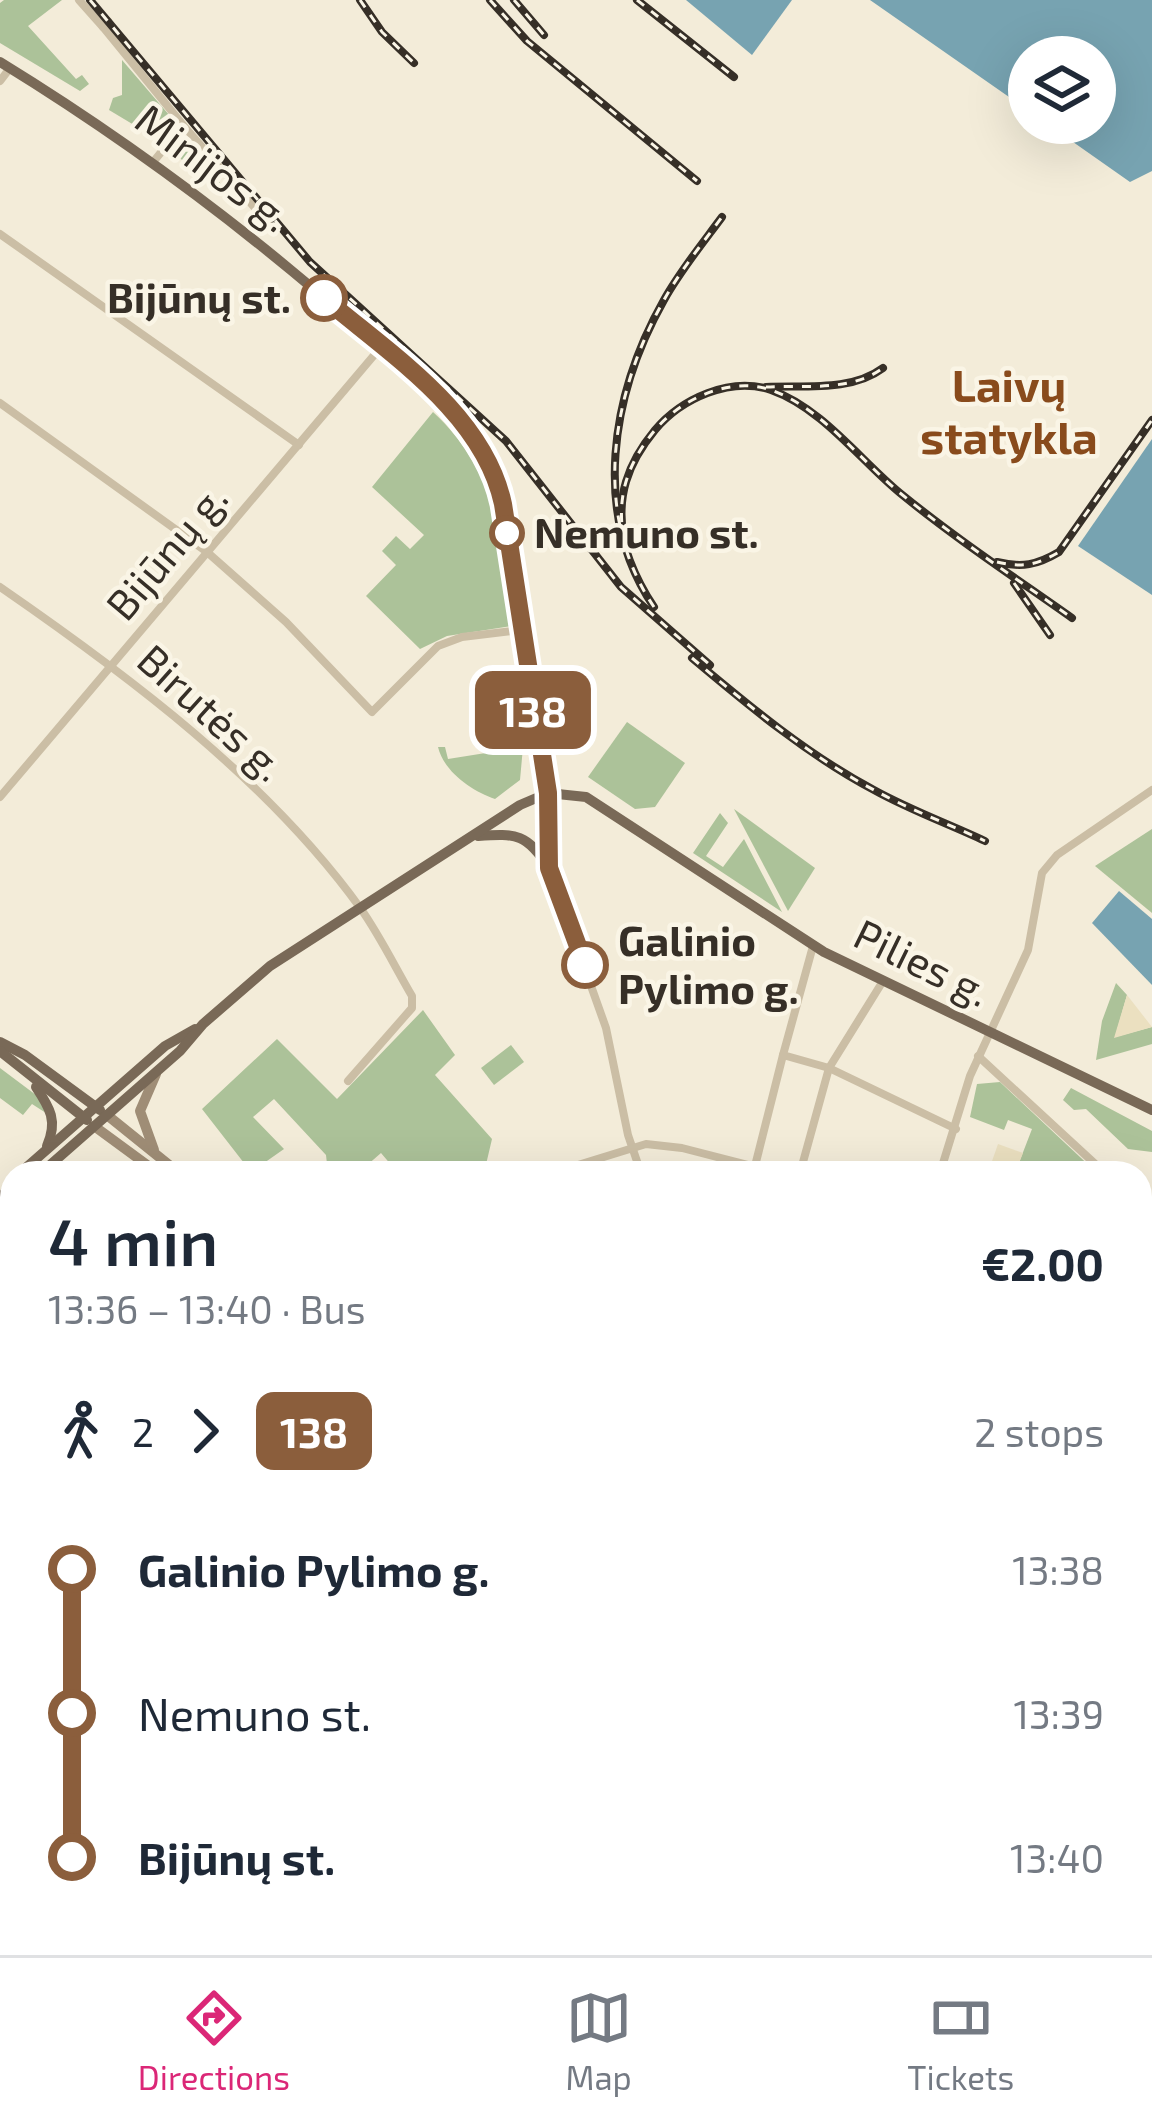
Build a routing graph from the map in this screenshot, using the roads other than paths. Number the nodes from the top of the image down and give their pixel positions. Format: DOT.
graph roads {
  1 [pos="79,0"];
  2 [pos="5,65"];
  3 [pos="0,81"];
  4 [pos="183,125"];
  5 [pos="154,161"];
  6 [pos="275,232"];
  7 [pos="0,234"];
  8 [pos="381,347"];
  9 [pos="0,403"];
  10 [pos="299,445"];
  11 [pos="206,552"];
  12 [pos="0,587"];
  13 [pos="521,630"];
  14 [pos="112,664"];
  15 [pos="1152,790"];
  16 [pos="548,793"];
  17 [pos="0,797"];
  18 [pos="474,836"];
  19 [pos="549,868"];
  20 [pos="360,908"];
  21 [pos="813,946"];
  22 [pos="884,982"];
  23 [pos="203,1024"];
  24 [pos="988,1031"];
  25 [pos="0,1042"];
  26 [pos="0,1051"];
  27 [pos="783,1054"];
  28 [pos="978,1056"];
  29 [pos="829,1068"];
  30 [pos="157,1072"];
  31 [pos="31,1079"];
  32 [pos="349,1081"];
  33 [pos="95,1106"];
  34 [pos="1152,1110"];
  35 [pos="107,1115"];
  36 [pos="83,1117"];
  37 [pos="94,1126"];
  38 [pos="956,1129"];
  39 [pos="631,1148"];
  40 [pos="44,1152"];
  41 [pos="155,1154"];
  42 [pos="34,1161"];
  43 [pos="54,1161"];
  44 [pos="142,1161"];
  45 [pos="164,1161"];
  46 [pos="590,1161"];
  47 [pos="636,1161"];
  48 [pos="735,1161"];
  49 [pos="756,1161"];
  50 [pos="803,1161"];
  51 [pos="944,1161"];
  52 [pos="1092,1161"];
  1 -- 4 [label="street"];
  2 -- 3 [label="street"];
  2 -- 5 [label="main road, Minijos g."];
  4 -- 5 [label="street"];
  4 -- 6 [label="street"];
  5 -- 8 [label="main road, Minijos g."];
  7 -- 10 [label="street"];
  8 -- 10 [label="street, Bijūnų g."];
  8 -- 13 [label="main road, Minijos g."];
  9 -- 11 [label="street"];
  10 -- 11 [label="street, Bijūnų g."];
  11 -- 13 [label="street"];
  11 -- 14 [label="street, Bijūnų g."];
  12 -- 14 [label="street, Birutės g."];
  13 -- 16 [label="main road, Minijos g."];
  14 -- 17 [label="street, Bijūnų g."];
  14 -- 20 [label="street, Birutės g."];
  15 -- 24 [label="street"];
  16 -- 18 [label="main road"];
  16 -- 19 [label="street"];
  16 -- 21 [label="main road, Pilies g."];
  18 -- 19 [label="main road"];
  18 -- 20 [label="main road"];
  19 -- 39 [label="street"];
  20 -- 23 [label="main road"];
  20 -- 32 [label="street, Birutės g."];
  21 -- 22 [label="main road, Pilies g."];
  21 -- 27 [label="street"];
  22 -- 24 [label="main road, Pilies g."];
  22 -- 29 [label="street"];
  23 -- 30 [label="main road"];
  23 -- 33 [label="main road"];
  24 -- 28 [label="street"];
  24 -- 34 [label="main road, Pilies g."];
  25 -- 33 [label="main road"];
  26 -- 31 [label="main road"];
  27 -- 29 [label="street"];
  27 -- 49 [label="street"];
  28 -- 38 [label="street"];
  28 -- 52 [label="street"];
  29 -- 38 [label="street"];
  29 -- 50 [label="street"];
  30 -- 35 [label="main road"];
  30 -- 41 [label="street"];
  31 -- 36 [label="main road"];
  31 -- 40 [label="main road"];
  33 -- 35 [label="main road"];
  33 -- 36 [label="main road"];
  35 -- 37 [label="main road"];
  35 -- 41 [label="street"];
  36 -- 37 [label="main road"];
  36 -- 40 [label="main road"];
  37 -- 43 [label="main road"];
  37 -- 44 [label="street"];
  38 -- 51 [label="street"];
  39 -- 46 [label="street"];
  39 -- 47 [label="street"];
  39 -- 48 [label="street"];
  40 -- 42 [label="main road"];
  41 -- 45 [label="street"];
}
